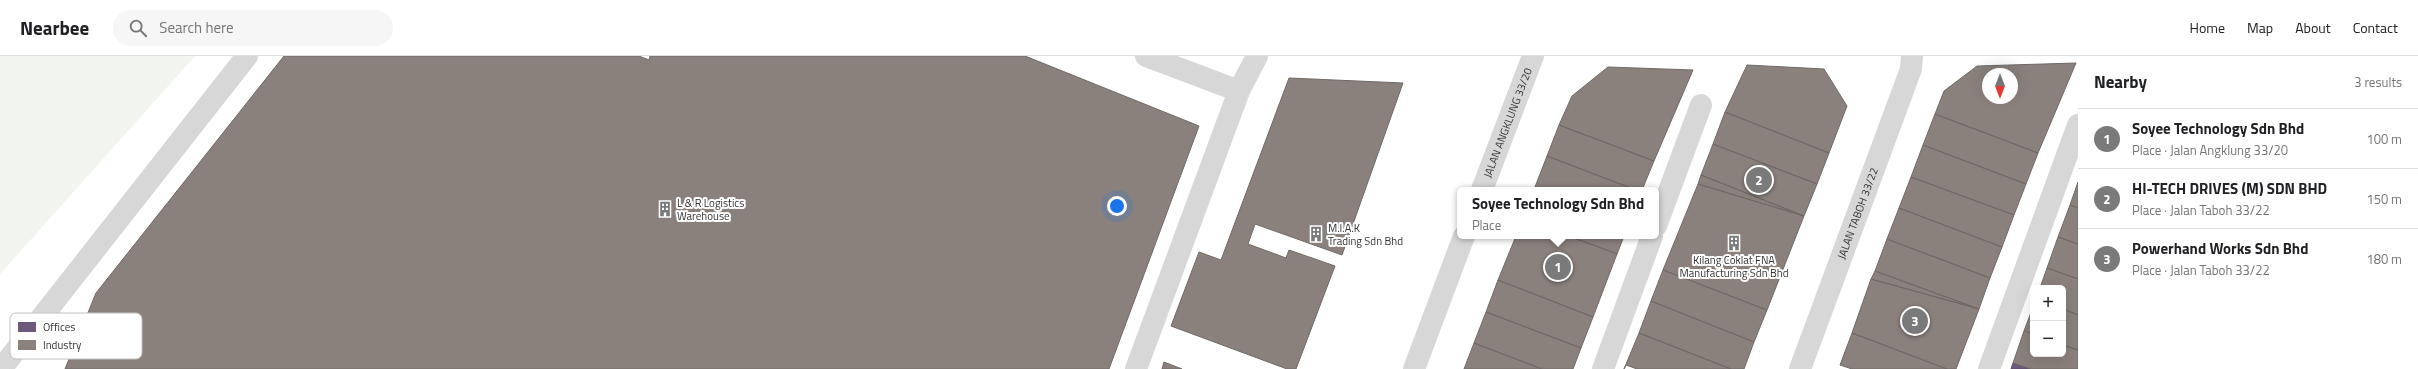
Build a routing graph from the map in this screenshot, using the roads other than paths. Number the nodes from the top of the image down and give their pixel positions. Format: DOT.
graph roads {
  1 [pos="247,56"];
  2 [pos="1146,56"];
  3 [pos="1257,56"];
  4 [pos="1533,56"];
  5 [pos="1912,56"];
  6 [pos="1239,91"];
  7 [pos="1701,105"];
  8 [pos="2078,125"];
  9 [pos="1483,187"];
  10 [pos="1659,218"];
  11 [pos="1463,239"];
  12 [pos="1651,239"];
  13 [pos="45,313"];
  14 [pos="10,358"];
  15 [pos="1,369"];
  16 [pos="1136,369"];
  17 [pos="1414,369"];
  18 [pos="1603,369"];
  19 [pos="1800,369"];
  20 [pos="1989,369"];
  1 -- 13 [label="street"];
  2 -- 6 [label="street"];
  3 -- 6 [label="street"];
  4 -- 9 [label="street, JALAN ANGKLUNG 33/20"];
  5 -- 19 [label="street, JALAN TABOH 33/22"];
  6 -- 16 [label="street"];
  7 -- 10 [label="street"];
  8 -- 20 [label="street"];
  11 -- 17 [label="street"];
  12 -- 18 [label="street"];
  14 -- 15 [label="street"];
}
